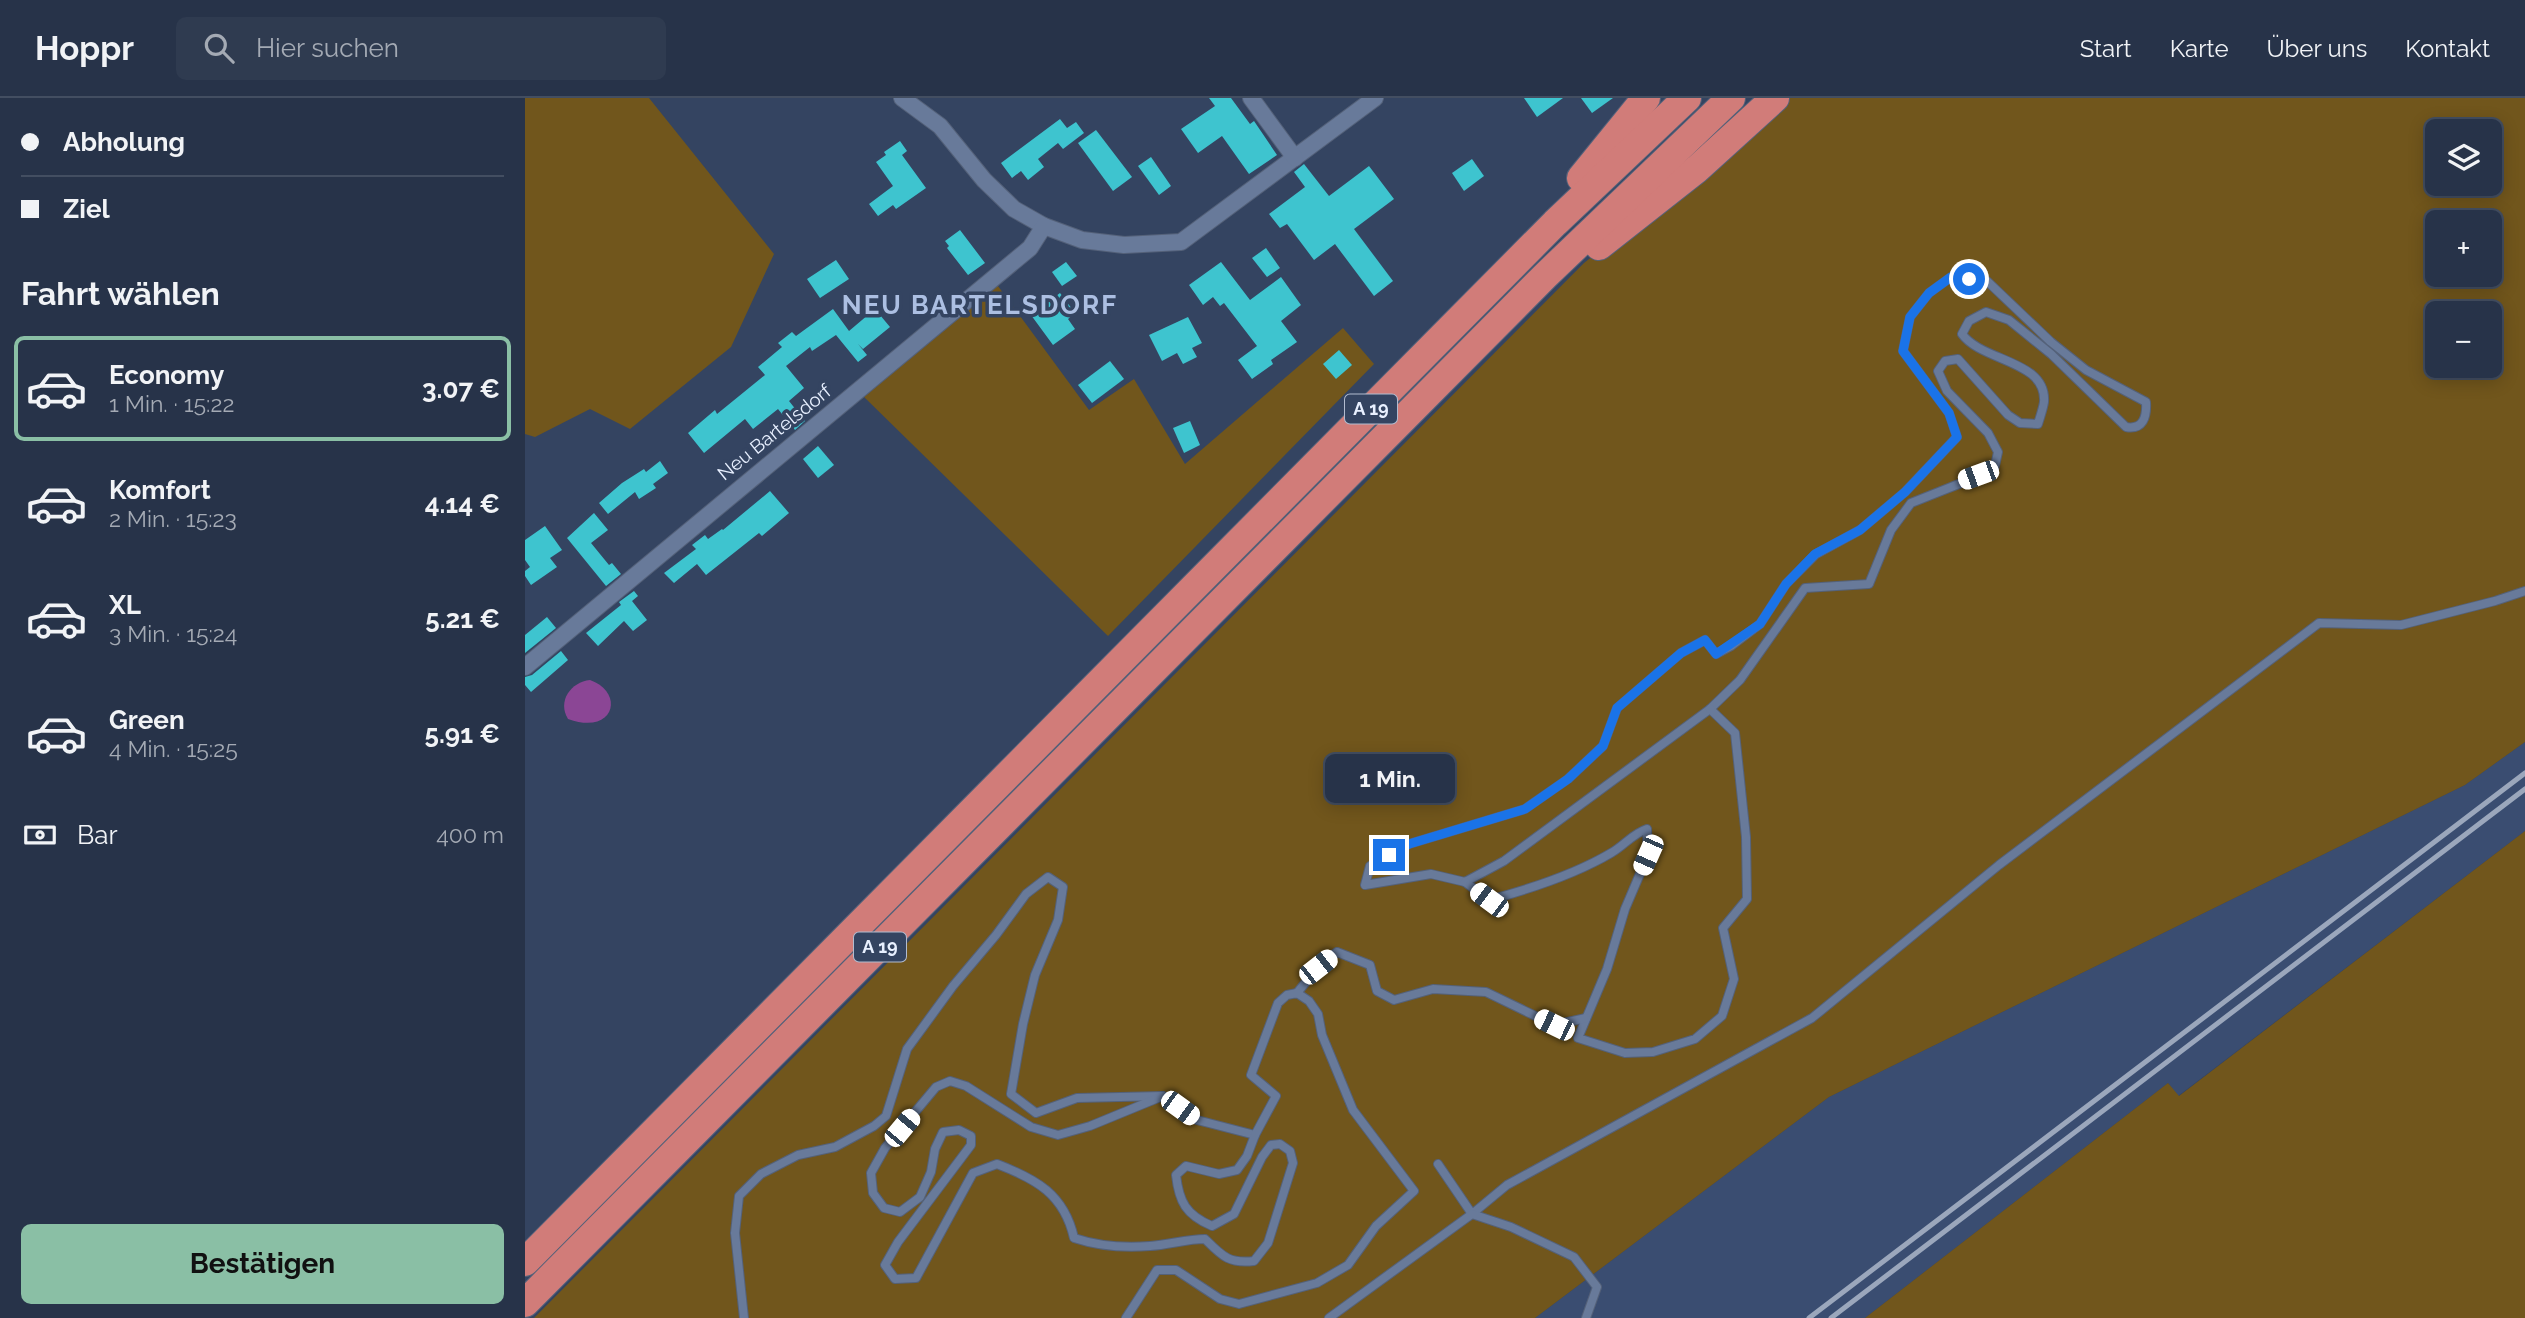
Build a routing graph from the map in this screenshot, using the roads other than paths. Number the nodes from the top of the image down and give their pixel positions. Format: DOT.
graph roads {
  1 [pos="902,98"];
  2 [pos="1251,98"];
  3 [pos="1375,98"];
  4 [pos="1646,98"];
  5 [pos="1687,98"];
  6 [pos="1731,98"];
  7 [pos="1775,98"];
  8 [pos="1295,158"];
  9 [pos="1555,223"];
  10 [pos="1044,226"];
  11 [pos="1545,276"];
  12 [pos="2525,592"];
  13 [pos="525,667"];
  14 [pos="1710,709"];
  15 [pos="1465,882"];
  16 [pos="1297,993"];
  17 [pos="1586,1018"];
  18 [pos="1163,1096"];
  19 [pos="1255,1135"];
  20 [pos="1438,1164"];
  21 [pos="1472,1214"];
  22 [pos="525,1262"];
  23 [pos="525,1303"];
  24 [pos="744,1318"];
  25 [pos="1125,1318"];
  26 [pos="1328,1318"];
  27 [pos="1585,1318"];
  1 -- 10 [label="street"];
  2 -- 8 [label="street"];
  3 -- 8 [label="street"];
  4 -- 9 [label="highway"];
  5 -- 9 [label="highway, A 19"];
  6 -- 11 [label="highway, A 19"];
  7 -- 11 [label="highway"];
  8 -- 10 [label="street"];
  9 -- 22 [label="highway, A 19"];
  10 -- 13 [label="street, Neu Bartelsdorf"];
  11 -- 23 [label="highway, A 19"];
  12 -- 21 [label="lane"];
  14 -- 15 [label="lane"];
  14 -- 15 [label="lane"];
  14 -- 17 [label="lane"];
  15 -- 17 [label="lane"];
  16 -- 17 [label="lane"];
  16 -- 19 [label="lane"];
  16 -- 25 [label="lane"];
  18 -- 19 [label="lane"];
  18 -- 19 [label="lane"];
  18 -- 24 [label="lane"];
  20 -- 21 [label="lane"];
  21 -- 26 [label="lane"];
  21 -- 27 [label="lane"];
}
